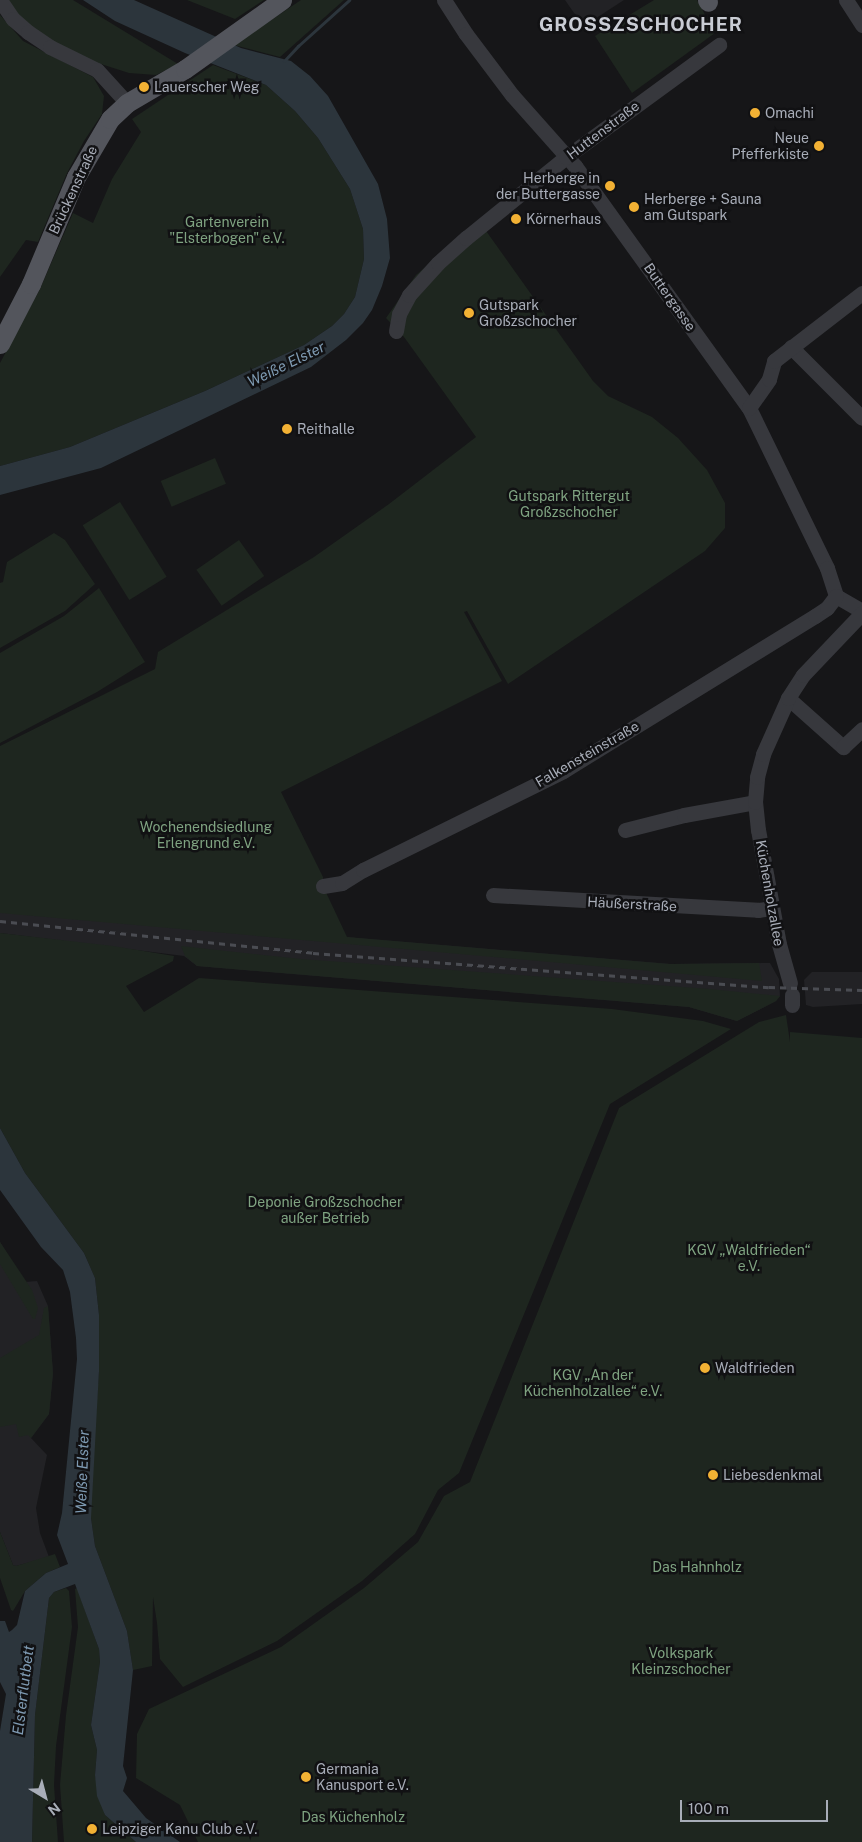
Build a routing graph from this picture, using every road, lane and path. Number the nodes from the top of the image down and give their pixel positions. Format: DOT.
graph roads {
  1 [pos="0,0"];
  2 [pos="282,0"];
  3 [pos="444,0"];
  4 [pos="846,0"];
  5 [pos="862,25"];
  6 [pos="719,45"];
  7 [pos="127,103"];
  8 [pos="566,158"];
  9 [pos="862,293"];
  10 [pos="396,331"];
  11 [pos="0,344"];
  12 [pos="791,347"];
  13 [pos="749,408"];
  14 [pos="862,418"];
  15 [pos="836,596"];
  16 [pos="862,612"];
  17 [pos="788,698"];
  18 [pos="862,729"];
  19 [pos="755,802"];
  20 [pos="625,830"];
  21 [pos="323,886"];
  22 [pos="493,896"];
  23 [pos="772,908"];
  24 [pos="791,994"];
  1 -- 7 [label="street"];
  2 -- 7 [label="main road, Brückenstraße"];
  3 -- 8 [label="street, Buttergasse"];
  4 -- 5 [label="street"];
  6 -- 8 [label="street, Huttenstraße"];
  7 -- 11 [label="main road, Brückenstraße"];
  8 -- 10 [label="street, Huttenstraße"];
  8 -- 13 [label="street, Buttergasse"];
  9 -- 12 [label="street"];
  12 -- 13 [label="street"];
  12 -- 14 [label="street"];
  13 -- 15 [label="street, Buttergasse"];
  15 -- 16 [label="street"];
  15 -- 21 [label="street, Falkensteinstraße"];
  16 -- 17 [label="street, Küchenholzallee"];
  17 -- 18 [label="street"];
  17 -- 19 [label="street, Küchenholzallee"];
  19 -- 20 [label="street"];
  19 -- 23 [label="street, Küchenholzallee"];
  22 -- 23 [label="street, Häußerstraße"];
  23 -- 24 [label="street, Küchenholzallee"];
}
